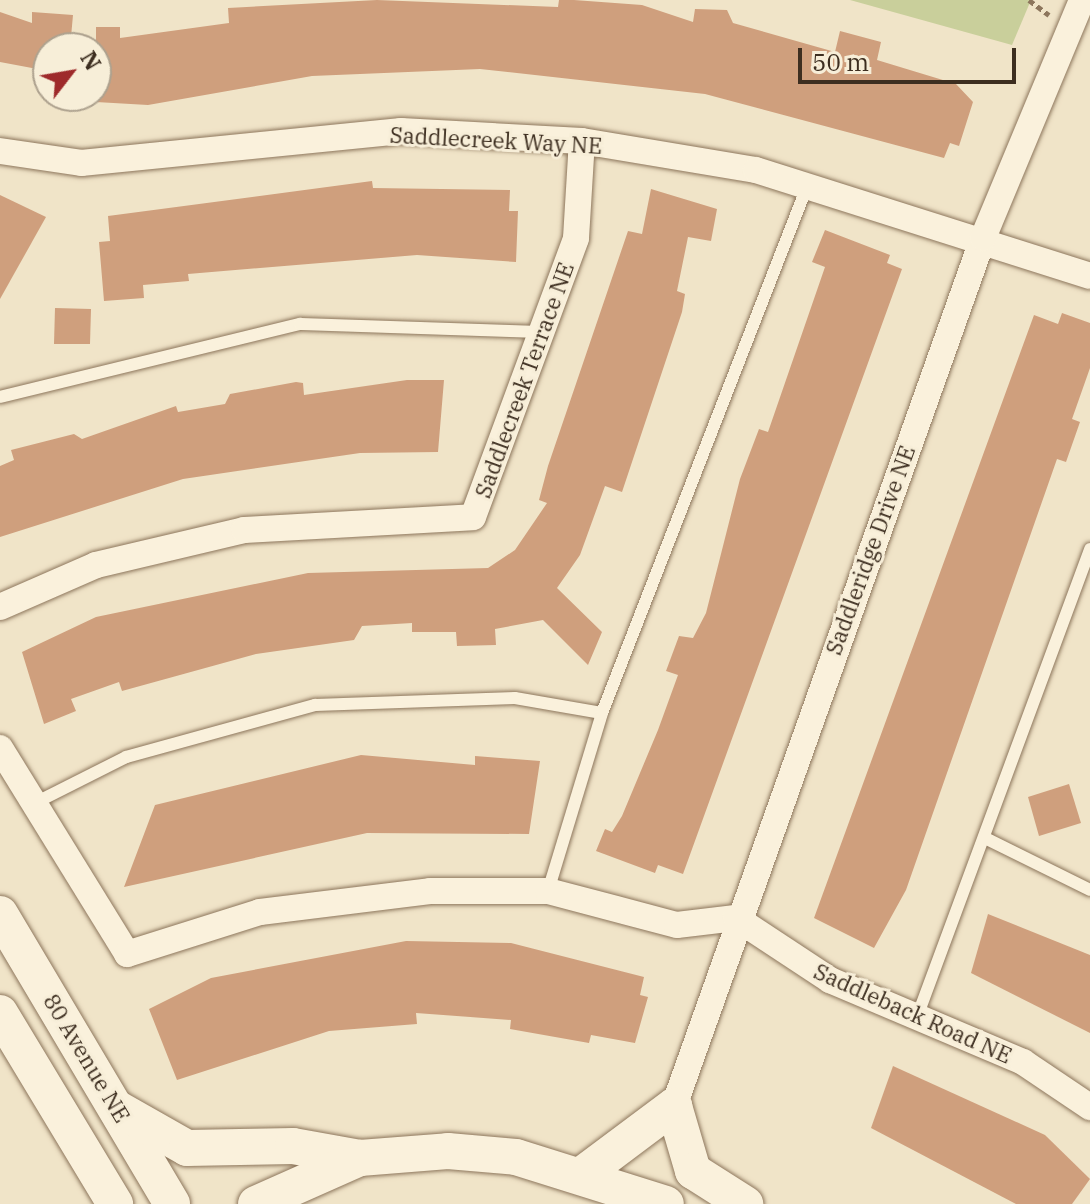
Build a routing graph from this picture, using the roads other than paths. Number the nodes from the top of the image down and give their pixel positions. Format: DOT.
graph roads {
  1 [pos="1082,0"];
  2 [pos="582,141"];
  3 [pos="0,151"];
  4 [pos="808,184"];
  5 [pos="983,238"];
  6 [pos="1090,276"];
  7 [pos="541,332"];
  8 [pos="0,397"];
  9 [pos="1090,549"];
  10 [pos="0,607"];
  11 [pos="602,713"];
  12 [pos="0,748"];
  13 [pos="35,803"];
  14 [pos="985,838"];
  15 [pos="1090,890"];
  16 [pos="548,891"];
  17 [pos="0,914"];
  18 [pos="736,918"];
  19 [pos="0,1013"];
  20 [pos="917,1017"];
  21 [pos="43,1084"];
  22 [pos="674,1106"];
  23 [pos="1090,1107"];
  24 [pos="118,1109"];
  25 [pos="360,1158"];
  26 [pos="583,1174"];
  27 [pos="85,1204"];
  28 [pos="115,1204"];
  29 [pos="172,1204"];
  30 [pos="256,1204"];
  31 [pos="666,1204"];
  32 [pos="745,1204"];
  1 -- 5 [label="street, Saddleridge Drive NE"];
  2 -- 3 [label="street, Saddlecreek Way NE"];
  2 -- 4 [label="street, Saddlecreek Way NE"];
  2 -- 7 [label="street, Saddlecreek Terrace NE"];
  4 -- 5 [label="street, Saddlecreek Way NE"];
  4 -- 11 [label="lane"];
  5 -- 6 [label="street"];
  5 -- 18 [label="street, Saddleridge Drive NE"];
  7 -- 8 [label="lane"];
  7 -- 10 [label="street, Saddlecreek Terrace NE"];
  9 -- 14 [label="lane"];
  11 -- 13 [label="lane"];
  11 -- 16 [label="lane"];
  12 -- 13 [label="street"];
  13 -- 16 [label="street"];
  14 -- 15 [label="lane"];
  14 -- 20 [label="lane"];
  16 -- 18 [label="street"];
  17 -- 24 [label="main road, 80 Avenue NE"];
  18 -- 20 [label="street, Saddleback Road NE"];
  18 -- 22 [label="street, Saddleridge Drive NE"];
  19 -- 21 [label="main road"];
  20 -- 23 [label="street, Saddleback Road NE"];
  21 -- 27 [label="main road"];
  21 -- 28 [label="main road"];
  22 -- 26 [label="main road"];
  22 -- 32 [label="main road"];
  24 -- 25 [label="main road"];
  24 -- 29 [label="main road, 80 Avenue NE"];
  25 -- 26 [label="main road"];
  25 -- 30 [label="main road"];
  26 -- 31 [label="main road"];
}
